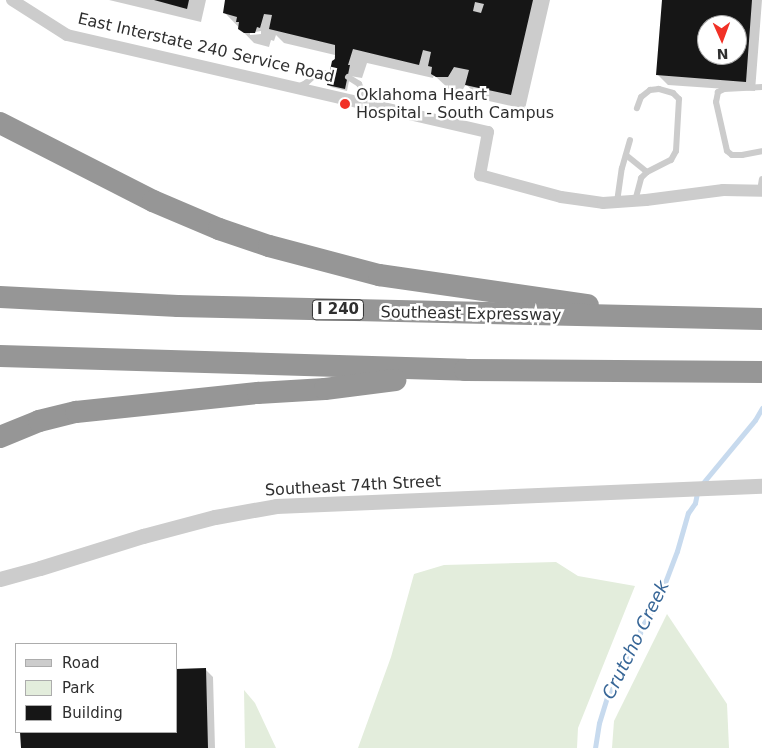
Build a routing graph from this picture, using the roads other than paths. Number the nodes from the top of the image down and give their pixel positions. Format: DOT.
graph roads {
  1 [pos="12,0"];
  2 [pos="330,73"];
  3 [pos="348,77"];
  4 [pos="297,87"];
  5 [pos="762,87"];
  6 [pos="369,104"];
  7 [pos="637,108"];
  8 [pos="0,123"];
  9 [pos="630,140"];
  10 [pos="762,151"];
  11 [pos="626,155"];
  12 [pos="647,172"];
  13 [pos="761,187"];
  14 [pos="635,201"];
  15 [pos="617,202"];
  16 [pos="0,297"];
  17 [pos="675,318"];
  18 [pos="762,319"];
  19 [pos="0,356"];
  20 [pos="465,370"];
  21 [pos="762,372"];
  22 [pos="0,437"];
  23 [pos="758,486"];
  24 [pos="0,579"];
  1 -- 4 [label="street, East Interstate 240 Service Road"];
  2 -- 4 [label="lane"];
  3 -- 6 [label="lane"];
  4 -- 6 [label="street, East Interstate 240 Service Road"];
  5 -- 10 [label="lane"];
  6 -- 15 [label="street, East Interstate 240 Service Road"];
  7 -- 12 [label="lane"];
  8 -- 17 [label="highway"];
  9 -- 11 [label="lane"];
  11 -- 12 [label="lane"];
  11 -- 15 [label="lane"];
  12 -- 14 [label="lane"];
  13 -- 14 [label="street, East Interstate 240 Service Road"];
  14 -- 15 [label="street, East Interstate 240 Service Road"];
  16 -- 17 [label="highway, Southeast Expressway / I 240"];
  17 -- 18 [label="highway, Southeast Expressway / I 240"];
  19 -- 20 [label="highway"];
  20 -- 21 [label="highway"];
  20 -- 22 [label="highway"];
  23 -- 24 [label="street, Southeast 74th Street"];
}
